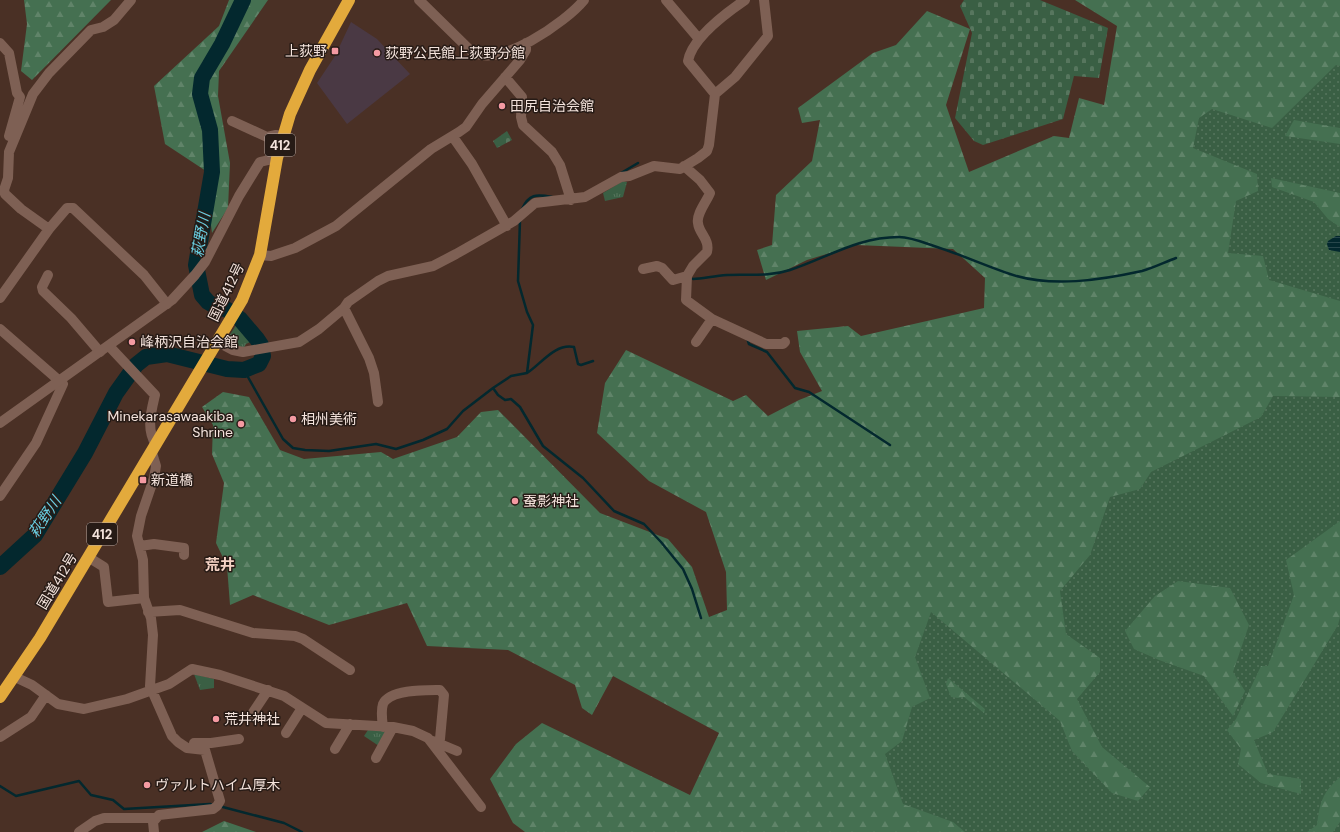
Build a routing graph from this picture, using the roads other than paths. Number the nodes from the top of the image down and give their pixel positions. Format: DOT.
graph roads {
  1 [pos="131,0"];
  2 [pos="349,0"];
  3 [pos="419,0"];
  4 [pos="584,0"];
  5 [pos="666,0"];
  6 [pos="745,0"];
  7 [pos="764,0"];
  8 [pos="699,39"];
  9 [pos="526,42"];
  10 [pos="0,43"];
  11 [pos="505,77"];
  12 [pos="712,91"];
  13 [pos="232,121"];
  14 [pos="282,136"];
  15 [pos="453,137"];
  16 [pos="9,152"];
  17 [pos="277,158"];
  18 [pos="684,166"];
  19 [pos="570,196"];
  20 [pos="515,220"];
  21 [pos="50,229"];
  22 [pos="260,255"];
  23 [pos="642,269"];
  24 [pos="48,275"];
  25 [pos="687,276"];
  26 [pos="0,298"];
  27 [pos="167,304"];
  28 [pos="344,308"];
  29 [pos="712,319"];
  30 [pos="0,329"];
  31 [pos="696,342"];
  32 [pos="784,344"];
  33 [pos="109,346"];
  34 [pos="215,346"];
  35 [pos="100,352"];
  36 [pos="60,380"];
  37 [pos="378,402"];
  38 [pos="0,423"];
  39 [pos="154,449"];
  40 [pos="0,496"];
  41 [pos="140,546"];
  42 [pos="185,548"];
  43 [pos="88,557"];
  44 [pos="144,598"];
  45 [pos="148,612"];
  46 [pos="350,670"];
  47 [pos="15,677"];
  48 [pos="152,690"];
  49 [pos="268,690"];
  50 [pos="46,695"];
  51 [pos="0,697"];
  52 [pos="302,708"];
  53 [pos="252,714"];
  54 [pos="350,724"];
  55 [pos="388,727"];
  56 [pos="286,733"];
  57 [pos="0,737"];
  58 [pos="428,738"];
  59 [pos="238,739"];
  60 [pos="437,743"];
  61 [pos="184,745"];
  62 [pos="335,749"];
  63 [pos="457,751"];
  64 [pos="376,758"];
  65 [pos="481,807"];
  66 [pos="156,818"];
  67 [pos="79,832"];
  68 [pos="154,832"];
  1 -- 16 [label="street"];
  2 -- 14 [label="highway, 国道412号 / 412"];
  3 -- 9 [label="street"];
  4 -- 9 [label="street"];
  5 -- 8 [label="street"];
  6 -- 8 [label="street"];
  7 -- 12 [label="street"];
  8 -- 12 [label="street"];
  9 -- 11 [label="street"];
  10 -- 16 [label="street"];
  11 -- 15 [label="street"];
  11 -- 19 [label="street"];
  12 -- 18 [label="street"];
  13 -- 14 [label="street"];
  14 -- 17 [label="highway, 国道412号 / 412"];
  15 -- 20 [label="street"];
  15 -- 22 [label="street"];
  16 -- 21 [label="street"];
  17 -- 22 [label="highway, 国道412号 / 412"];
  17 -- 27 [label="street"];
  18 -- 19 [label="street"];
  18 -- 25 [label="street"];
  19 -- 20 [label="street"];
  20 -- 28 [label="street"];
  21 -- 26 [label="street"];
  21 -- 27 [label="street"];
  22 -- 34 [label="highway, 国道412号 / 412"];
  23 -- 25 [label="street"];
  24 -- 35 [label="street"];
  25 -- 29 [label="street"];
  27 -- 33 [label="street"];
  28 -- 34 [label="street"];
  28 -- 37 [label="street"];
  29 -- 31 [label="street"];
  29 -- 32 [label="street"];
  30 -- 36 [label="street"];
  33 -- 35 [label="street"];
  33 -- 39 [label="street"];
  34 -- 39 [label="highway, 国道412号 / 412"];
  35 -- 36 [label="street"];
  36 -- 38 [label="street"];
  36 -- 40 [label="street"];
  39 -- 41 [label="street"];
  39 -- 43 [label="highway, 国道412号 / 412"];
  41 -- 42 [label="street"];
  41 -- 44 [label="street"];
  43 -- 44 [label="street"];
  43 -- 47 [label="highway, 国道412号 / 412"];
  44 -- 45 [label="street"];
  45 -- 46 [label="street"];
  45 -- 48 [label="street"];
  47 -- 50 [label="street"];
  47 -- 51 [label="highway, 国道412号 / 412"];
  48 -- 49 [label="street"];
  48 -- 50 [label="street"];
  48 -- 61 [label="street"];
  49 -- 52 [label="street"];
  49 -- 53 [label="street"];
  50 -- 57 [label="street"];
  52 -- 54 [label="street"];
  52 -- 56 [label="street"];
  54 -- 55 [label="street"];
  54 -- 62 [label="street"];
  55 -- 58 [label="street"];
  55 -- 60 [label="street"];
  55 -- 64 [label="street"];
  58 -- 60 [label="street"];
  58 -- 65 [label="street"];
  59 -- 61 [label="street"];
  60 -- 63 [label="street"];
  61 -- 66 [label="street"];
  66 -- 67 [label="street"];
  66 -- 68 [label="street"];
}
